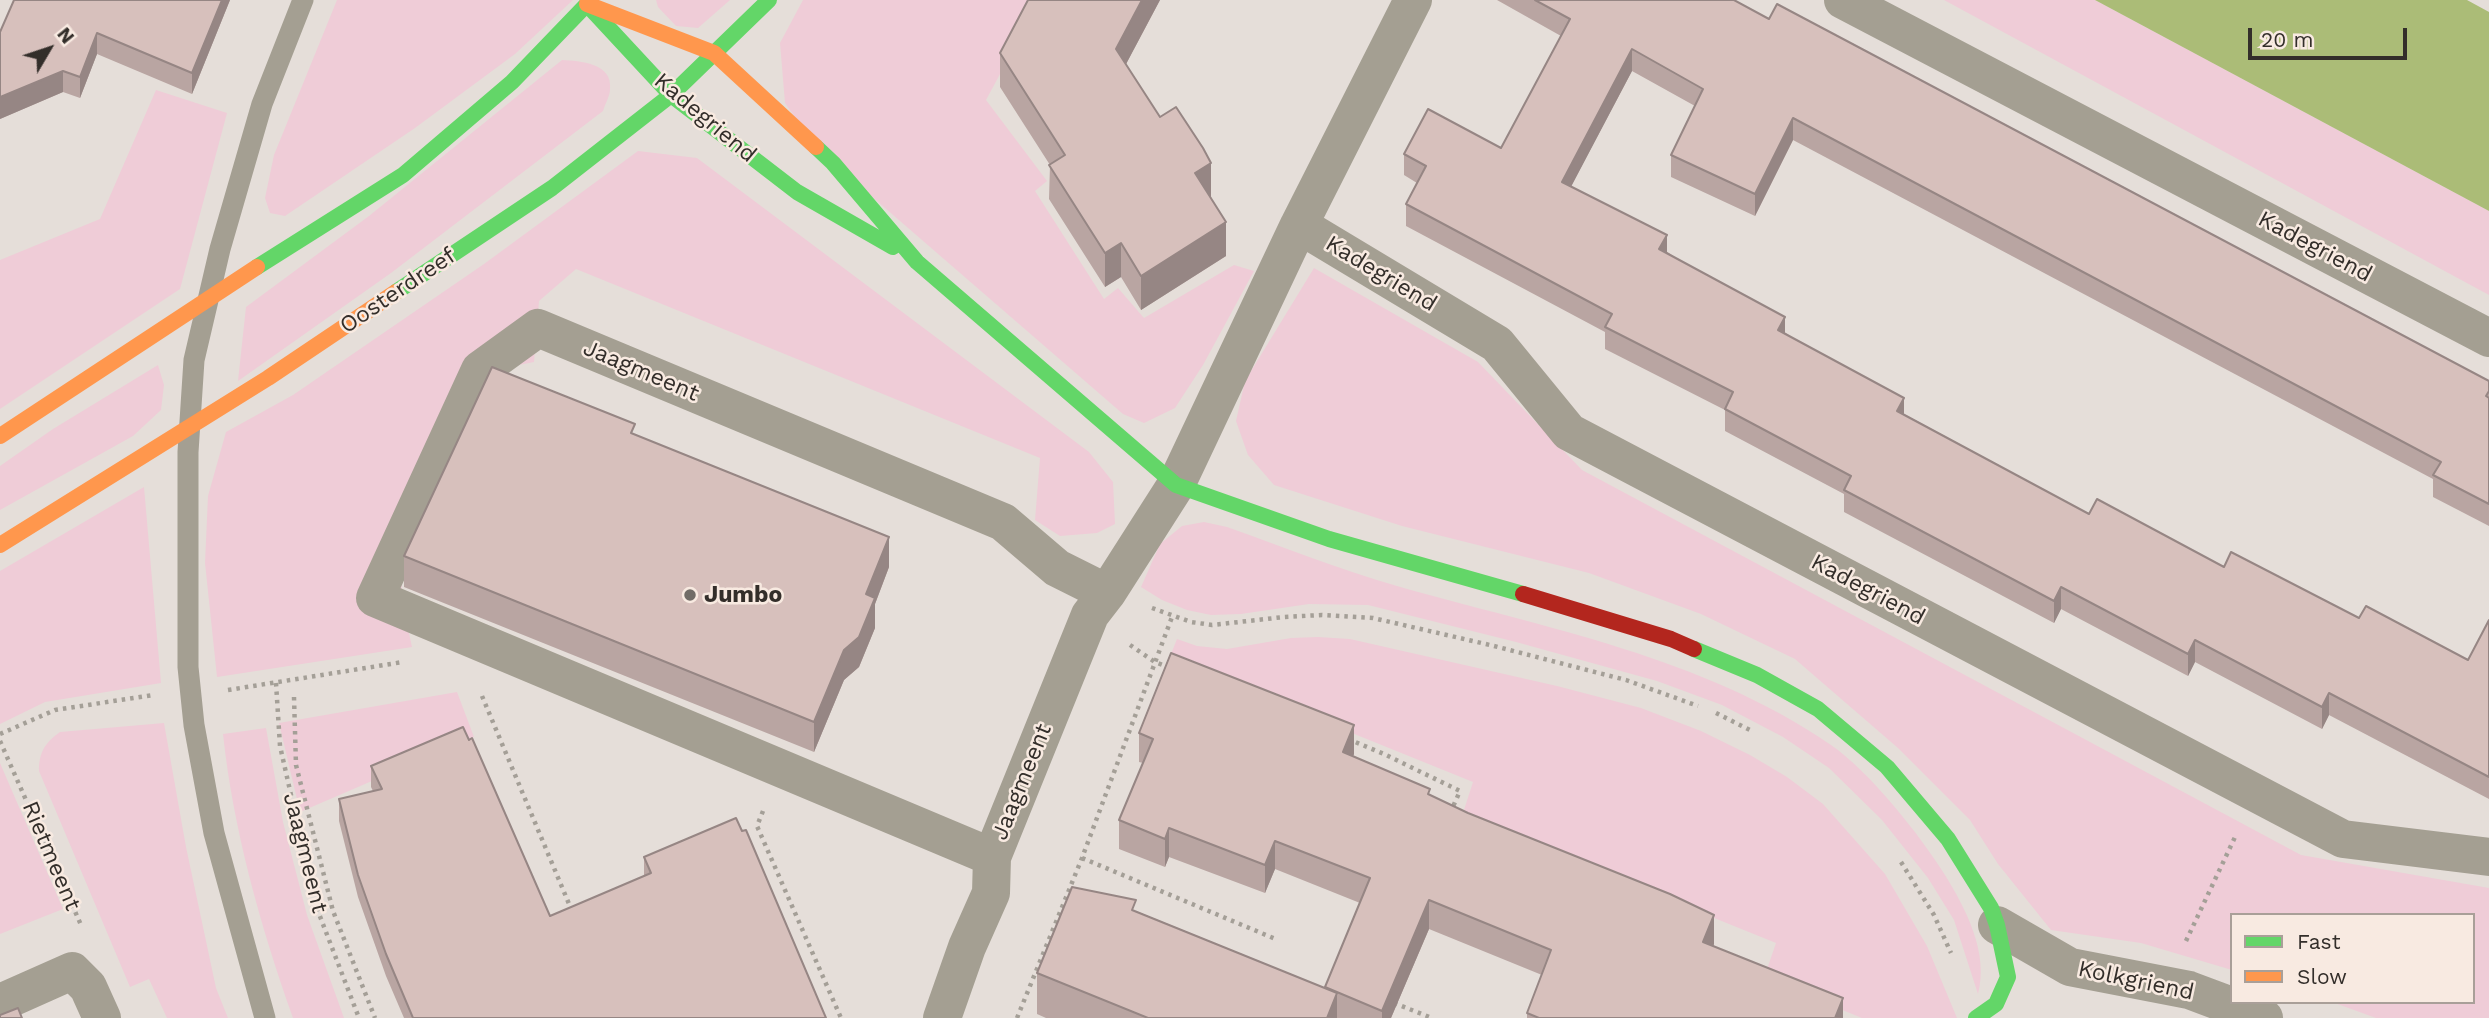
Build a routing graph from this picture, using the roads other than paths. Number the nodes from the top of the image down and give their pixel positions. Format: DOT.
graph roads {
  1 [pos="303,0"];
  2 [pos="769,0"];
  3 [pos="1413,0"];
  4 [pos="1843,0"];
  5 [pos="589,2"];
  6 [pos="714,53"];
  7 [pos="671,95"];
  8 [pos="1299,225"];
  9 [pos="918,262"];
  10 [pos="207,302"];
  11 [pos="2489,338"];
  12 [pos="189,429"];
  13 [pos="0,436"];
  14 [pos="1176,485"];
  15 [pos="0,545"];
  16 [pos="1110,589"];
  17 [pos="992,857"];
  18 [pos="2489,857"];
  19 [pos="1997,925"];
  20 [pos="0,1003"];
  21 [pos="1978,1016"];
  22 [pos="102,1018"];
  23 [pos="265,1018"];
  24 [pos="942,1018"];
  25 [pos="2264,1018"];
  1 -- 10 [label="lane"];
  2 -- 6 [label="street, Oosterdreef"];
  3 -- 8 [label="street, Kadegriend"];
  4 -- 11 [label="street, Kadegriend"];
  5 -- 6 [label="street, Kadegriend"];
  5 -- 7 [label="street, Kadegriend"];
  5 -- 10 [label="street"];
  6 -- 7 [label="street, Oosterdreef"];
  6 -- 9 [label="street, Kadegriend"];
  7 -- 9 [label="street, Kadegriend"];
  7 -- 12 [label="street, Oosterdreef"];
  8 -- 14 [label="street, Kadegriend"];
  8 -- 18 [label="street, Kadegriend"];
  9 -- 14 [label="street, Kadegriend"];
  10 -- 12 [label="lane"];
  10 -- 13 [label="street"];
  12 -- 15 [label="street, Oosterdreef"];
  12 -- 23 [label="lane"];
  14 -- 16 [label="street, Jaagmeent"];
  14 -- 19 [label="street, Kadegriend"];
  16 -- 17 [label="street, Jaagmeent"];
  16 -- 17 [label="street, Jaagmeent"];
  17 -- 24 [label="street, Jaagmeent"];
  19 -- 21 [label="street"];
  19 -- 25 [label="street, Kolkgriend"];
  20 -- 22 [label="street"];
}
